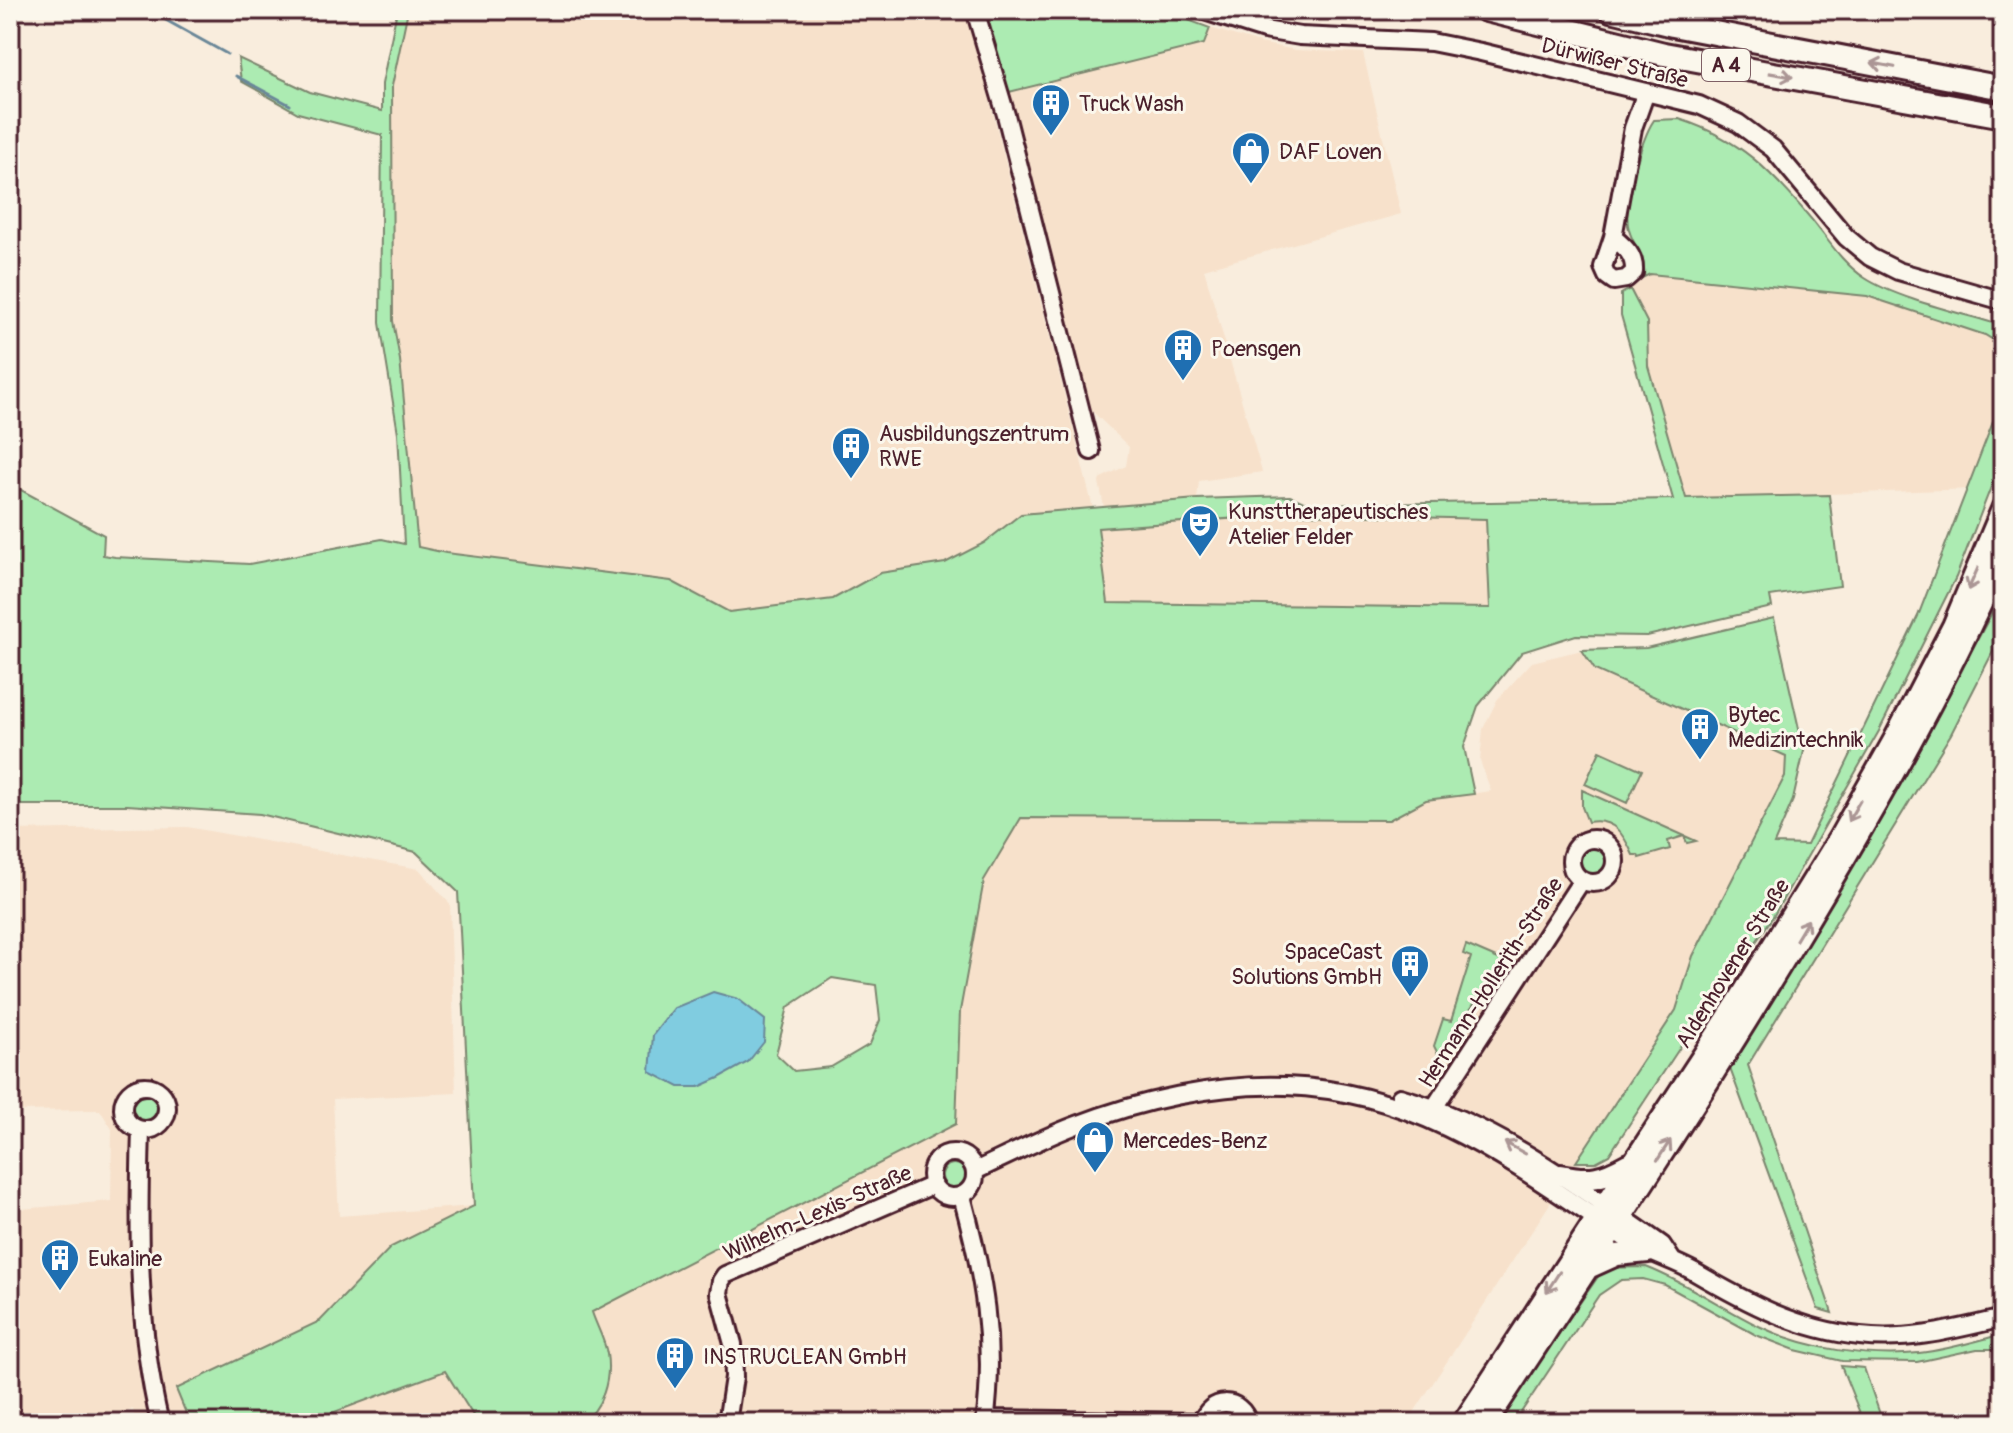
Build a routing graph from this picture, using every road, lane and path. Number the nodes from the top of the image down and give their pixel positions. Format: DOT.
graph roads {
  1 [pos="975,10"];
  2 [pos="1201,10"];
  3 [pos="1486,10"];
  4 [pos="1611,10"];
  5 [pos="2003,88"];
  6 [pos="1646,92"];
  7 [pos="2003,116"];
  8 [pos="1613,237"];
  9 [pos="2003,301"];
  10 [pos="1091,451"];
  11 [pos="2003,507"];
  12 [pos="2003,556"];
  13 [pos="1582,880"];
  14 [pos="1431,1113"];
  15 [pos="141,1130"];
  16 [pos="1631,1162"];
  17 [pos="973,1167"];
  18 [pos="1561,1175"];
  19 [pos="933,1185"];
  20 [pos="962,1196"];
  21 [pos="1609,1216"];
  22 [pos="1648,1252"];
  23 [pos="1672,1260"];
  24 [pos="1586,1269"];
  25 [pos="2003,1318"];
  26 [pos="985,1421"];
  27 [pos="160,1423"];
  28 [pos="727,1423"];
  29 [pos="1202,1423"];
  30 [pos="1248,1423"];
  31 [pos="1463,1423"];
  32 [pos="1486,1423"];
  1 -- 10 [label="street"];
  2 -- 6 [label="street, Dürwißer Straße"];
  3 -- 7 [label="highway, A 4, one-way"];
  5 -- 4 [label="highway, A 4, one-way"];
  6 -- 8 [label="street"];
  6 -- 9 [label="street, Dürwißer Straße"];
  11 -- 16 [label="main road, Aldenhovener Straße, one-way"];
  21 -- 12 [label="main road, Aldenhovener Straße, one-way"];
  13 -- 14 [label="street, Hermann-Hollerith-Straße"];
  14 -- 17 [label="street, Hermann-Hollerith-Straße"];
  18 -- 14 [label="street, Hermann-Hollerith-Straße, one-way"];
  14 -- 21 [label="street, Hermann-Hollerith-Straße"];
  15 -- 27 [label="street"];
  16 -- 18 [label="main road"];
  16 -- 21 [label="main road, Aldenhovener Straße"];
  17 -- 19 [label="street"];
  17 -- 20 [label="street"];
  18 -- 21 [label="street, Hermann-Hollerith-Straße"];
  19 -- 20 [label="street"];
  19 -- 28 [label="street, Wilhelm-Lexis-Straße"];
  20 -- 26 [label="street"];
  21 -- 22 [label="street"];
  21 -- 23 [label="street"];
  21 -- 24 [label="main road, Aldenhovener Straße"];
  21 -- 31 [label="main road, Aldenhovener Straße, one-way"];
  22 -- 23 [label="street"];
  22 -- 24 [label="main road"];
  23 -- 25 [label="street"];
  24 -- 32 [label="main road, Aldenhovener Straße"];
  26 -- 29 [label="street"];
  29 -- 30 [label="street"];
}
